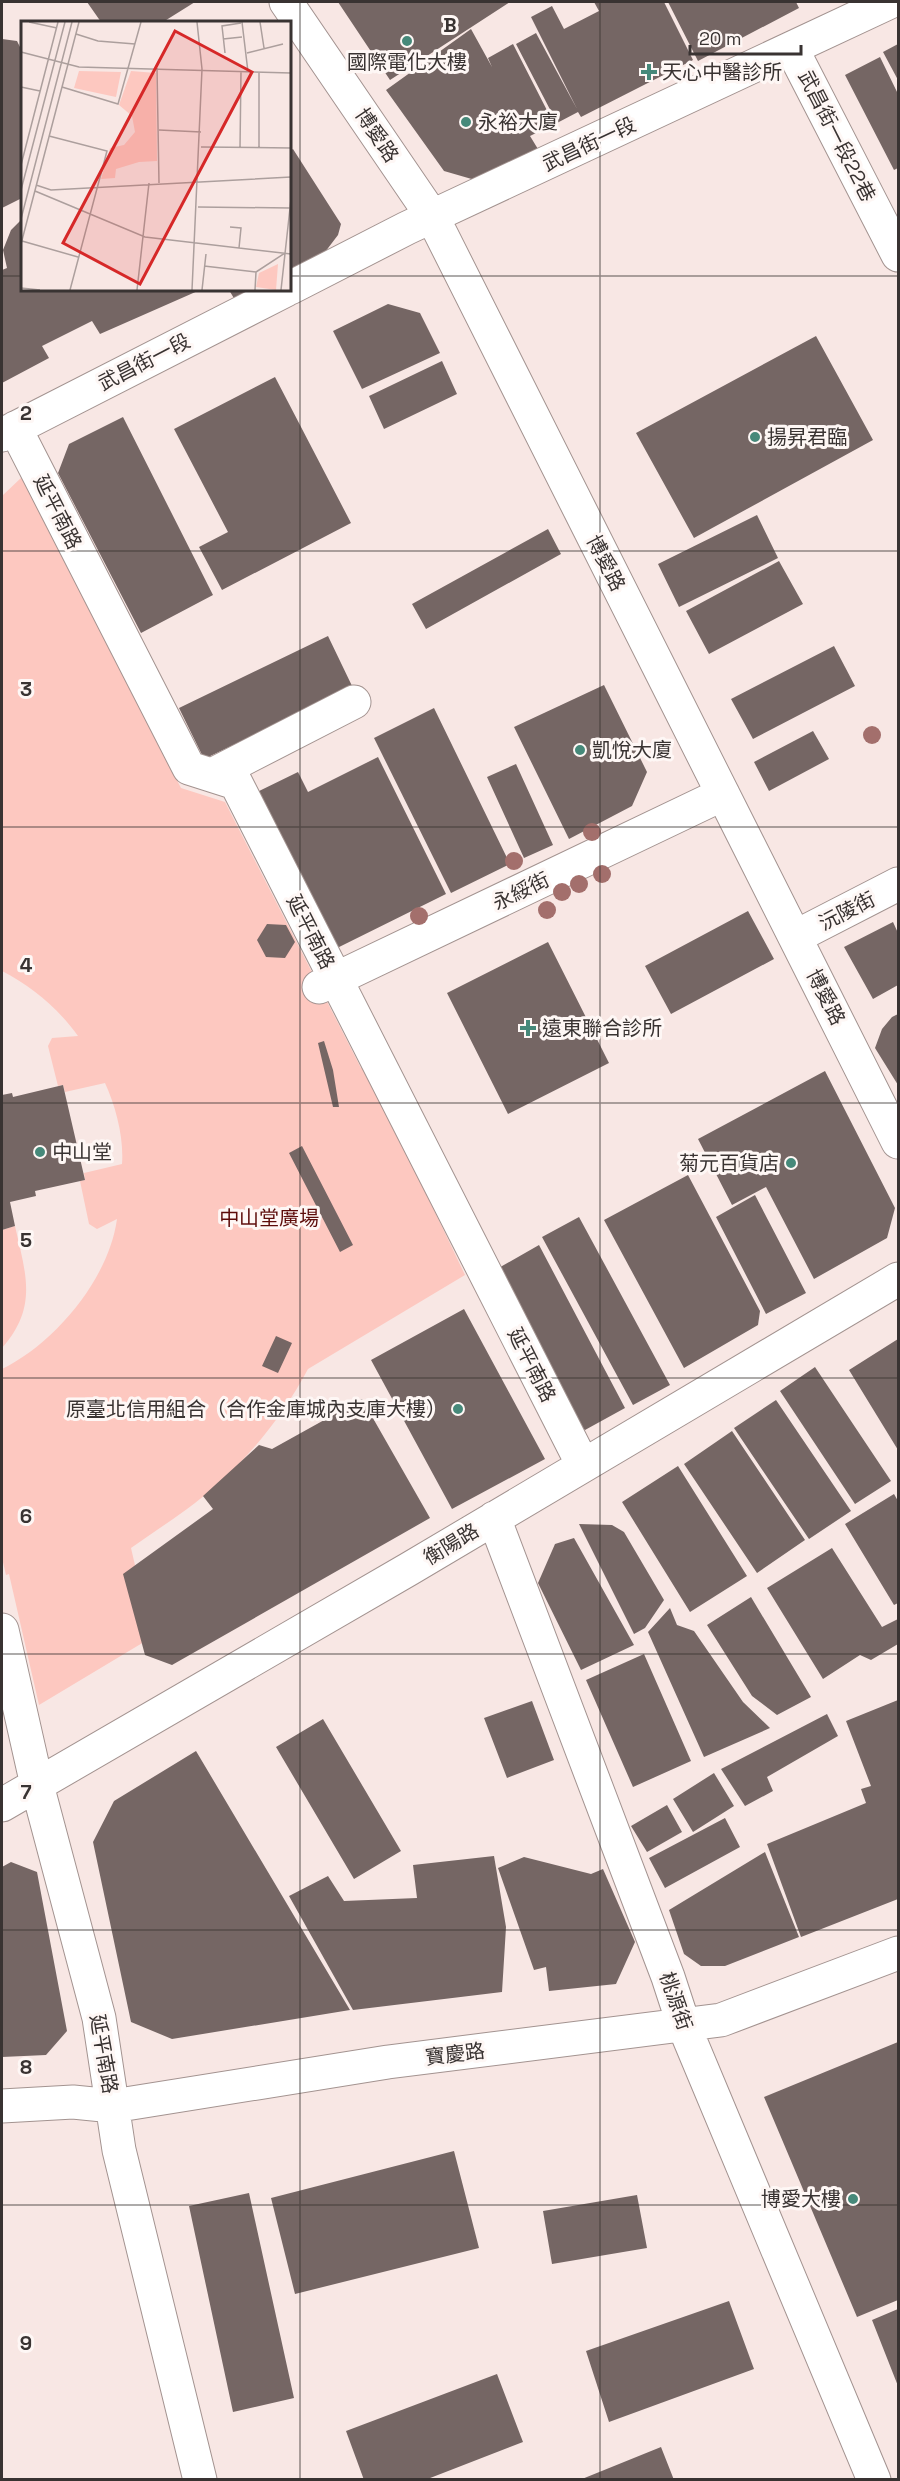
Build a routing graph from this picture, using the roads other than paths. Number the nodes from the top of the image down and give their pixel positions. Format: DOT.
graph roads {
  1 [pos="286,2"];
  2 [pos="890,2"];
  3 [pos="851,10"];
  4 [pos="792,49"];
  5 [pos="432,216"];
  6 [pos="898,255"];
  7 [pos="291,287"];
  8 [pos="284,291"];
  9 [pos="8,431"];
  10 [pos="354,702"];
  11 [pos="212,775"];
  12 [pos="723,794"];
  13 [pos="898,884"];
  14 [pos="795,937"];
  15 [pos="328,984"];
  16 [pos="898,1142"];
  17 [pos="898,1279"];
  18 [pos="583,1465"];
  19 [pos="494,1518"];
  20 [pos="2,1630"];
  21 [pos="37,1785"];
  22 [pos="2,1805"];
  23 [pos="898,1953"];
  24 [pos="684,2026"];
  25 [pos="2,2106"];
  26 [pos="113,2106"];
  27 [pos="200,2480"];
  28 [pos="874,2480"];
  1 -- 5 [label="street, 博愛路"];
  2 -- 3 [label="street, 武昌街一段"];
  3 -- 4 [label="street, 武昌街一段"];
  4 -- 5 [label="street, 武昌街一段"];
  4 -- 6 [label="street, 武昌街一段22巷"];
  5 -- 7 [label="street, 武昌街一段"];
  5 -- 12 [label="street, 博愛路"];
  8 -- 9 [label="street, 武昌街一段"];
  9 -- 11 [label="street, 延平南路"];
  10 -- 11 [label="street"];
  11 -- 15 [label="street, 延平南路"];
  12 -- 14 [label="street, 博愛路"];
  12 -- 15 [label="street, 永綏街"];
  13 -- 14 [label="street, 沅陵街"];
  14 -- 16 [label="street, 博愛路"];
  15 -- 18 [label="street, 延平南路"];
  17 -- 18 [label="street, 衡陽路"];
  18 -- 19 [label="street, 衡陽路"];
  19 -- 21 [label="street, 衡陽路"];
  19 -- 24 [label="street, 桃源街"];
  20 -- 21 [label="street, 延平南路"];
  21 -- 22 [label="street, 衡陽路"];
  21 -- 26 [label="street, 延平南路"];
  23 -- 24 [label="street, 寶慶路"];
  24 -- 26 [label="street, 寶慶路"];
  24 -- 28 [label="street, 桃源街"];
  25 -- 26 [label="street, 寶慶路"];
  26 -- 27 [label="street, 延平南路"];
}
